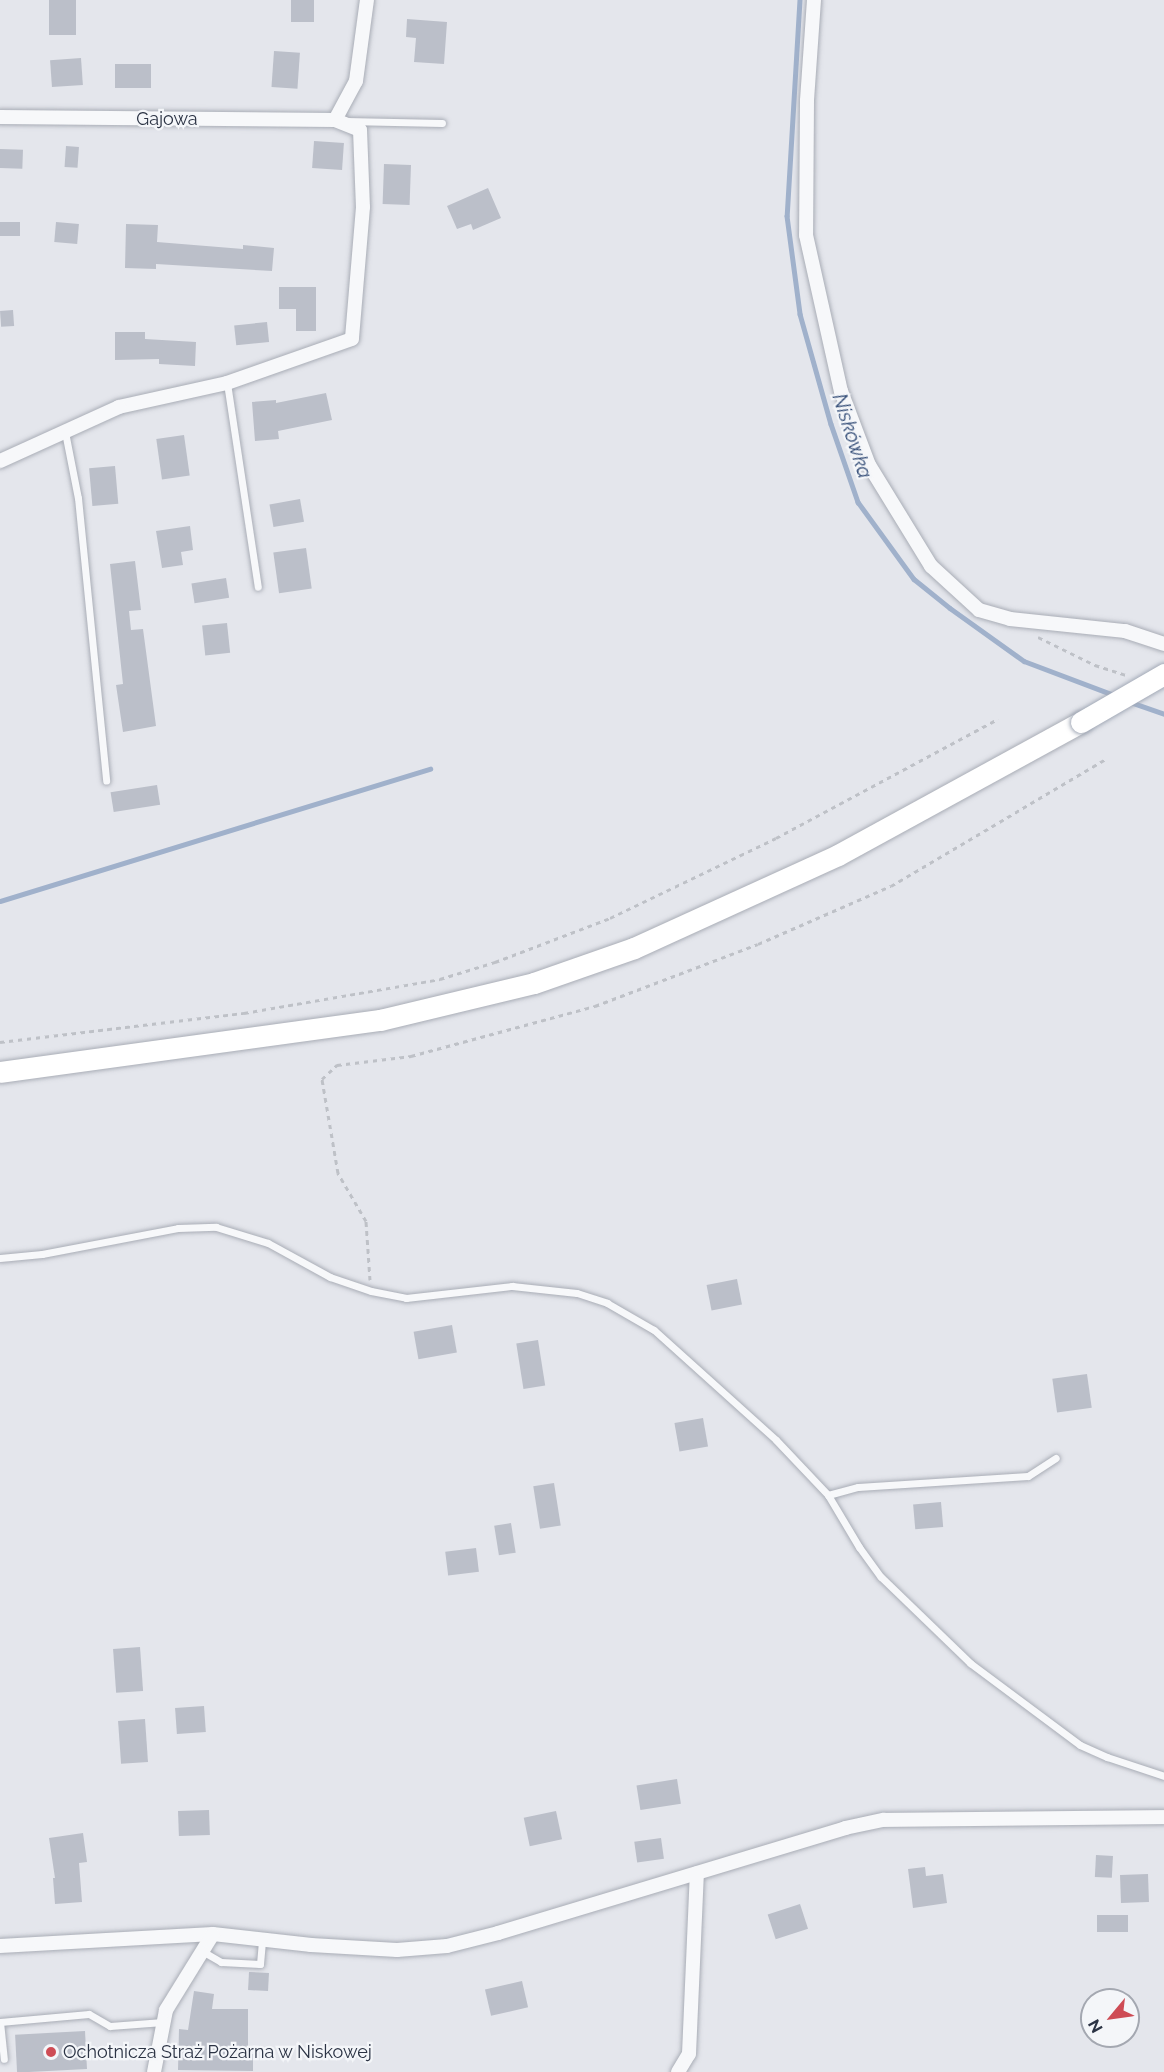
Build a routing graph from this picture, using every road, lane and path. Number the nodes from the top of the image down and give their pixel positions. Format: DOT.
graph roads {
  1 [pos="367,0"];
  2 [pos="814,0"];
  3 [pos="0,117"];
  4 [pos="335,120"];
  5 [pos="442,123"];
  6 [pos="227,383"];
  7 [pos="65,432"];
  8 [pos="0,461"];
  9 [pos="258,587"];
  10 [pos="1035,636"];
  11 [pos="1164,644"];
  12 [pos="1164,674"];
  13 [pos="1135,678"];
  14 [pos="998,719"];
  15 [pos="1106,759"];
  16 [pos="106,781"];
  17 [pos="0,1042"];
  18 [pos="0,1072"];
  19 [pos="0,1258"];
  20 [pos="370,1291"];
  21 [pos="1056,1458"];
  22 [pos="828,1495"];
  23 [pos="1164,1776"];
  24 [pos="1164,1817"];
  25 [pos="698,1873"];
  26 [pos="213,1934"];
  27 [pos="262,1939"];
  28 [pos="0,1946"];
  29 [pos="202,1951"];
  30 [pos="0,2022"];
  31 [pos="163,2022"];
  32 [pos="4,2059"];
  33 [pos="154,2072"];
  34 [pos="678,2072"];
  1 -- 4 [label="street"];
  2 -- 11 [label="street"];
  3 -- 4 [label="street, Gajowa"];
  4 -- 5 [label="lane"];
  4 -- 6 [label="street"];
  6 -- 7 [label="street"];
  6 -- 9 [label="lane"];
  7 -- 8 [label="street"];
  7 -- 16 [label="lane"];
  10 -- 13 [label="path"];
  12 -- 18 [label="main road, bridge"];
  14 -- 17 [label="path"];
  15 -- 20 [label="path"];
  19 -- 20 [label="lane"];
  20 -- 22 [label="lane"];
  21 -- 22 [label="lane"];
  22 -- 23 [label="lane"];
  24 -- 25 [label="street"];
  25 -- 27 [label="street"];
  25 -- 34 [label="street"];
  26 -- 27 [label="street"];
  26 -- 28 [label="street"];
  26 -- 29 [label="street"];
  27 -- 29 [label="lane"];
  29 -- 31 [label="street"];
  30 -- 31 [label="lane"];
  30 -- 32 [label="lane"];
  31 -- 33 [label="street"];
}
